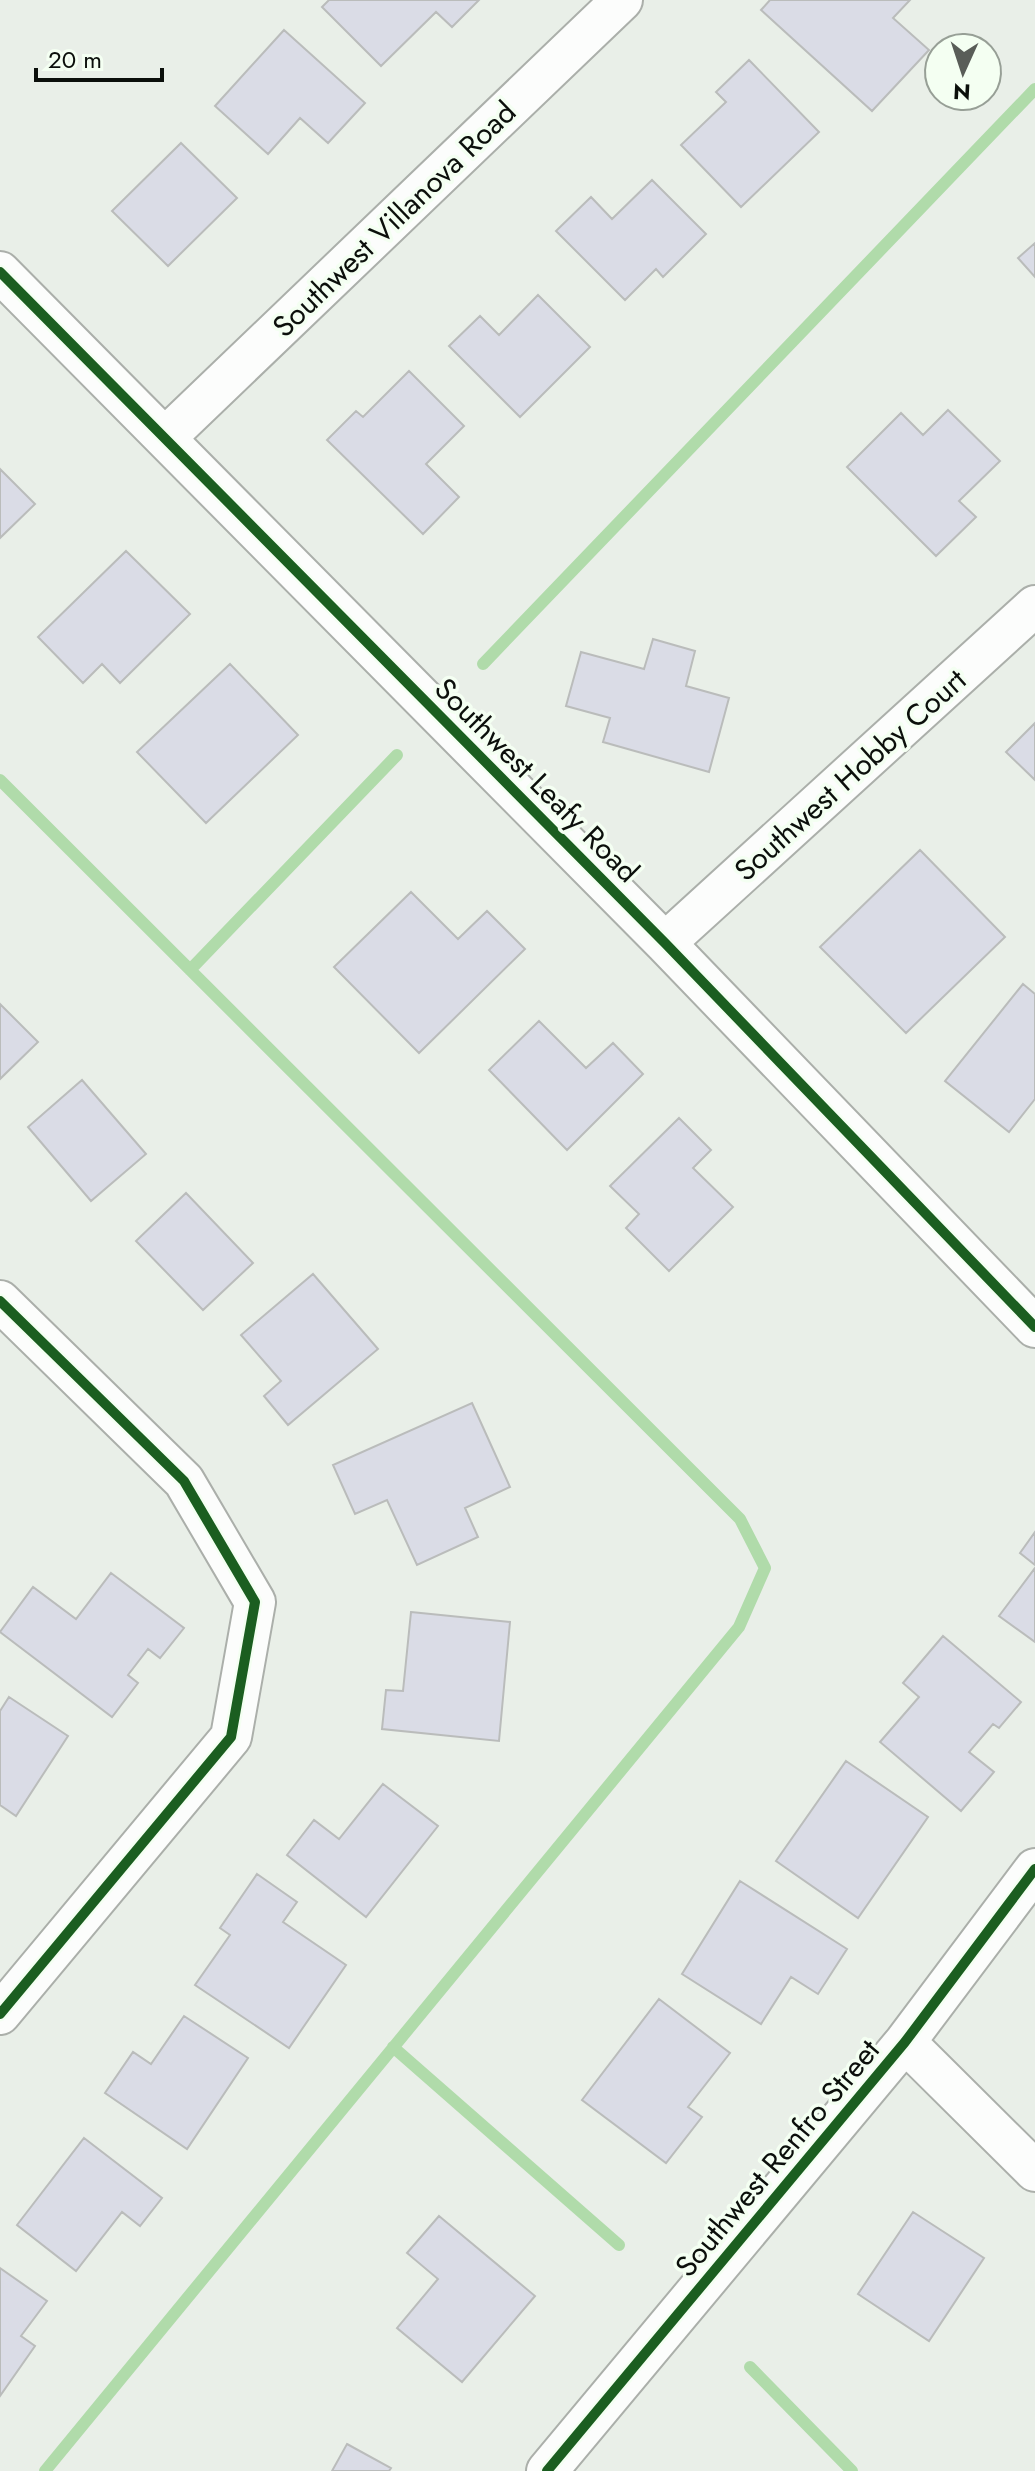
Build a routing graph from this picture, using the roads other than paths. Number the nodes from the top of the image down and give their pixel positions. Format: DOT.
graph roads {
  1 [pos="622,0"];
  2 [pos="0,272"];
  3 [pos="166,437"];
  4 [pos="1035,606"];
  5 [pos="665,943"];
  6 [pos="0,1301"];
  7 [pos="1035,1327"];
  8 [pos="1035,1869"];
  9 [pos="0,2014"];
  10 [pos="905,2042"];
  11 [pos="1035,2171"];
  12 [pos="547,2471"];
  1 -- 3 [label="street, Southwest Villanova Road"];
  2 -- 3 [label="street, Southwest Leafy Road"];
  3 -- 5 [label="street, Southwest Leafy Road"];
  4 -- 5 [label="street, Southwest Hobby Court"];
  5 -- 7 [label="street, Southwest Leafy Road"];
  6 -- 9 [label="street"];
  8 -- 10 [label="street, Southwest Renfro Street"];
  10 -- 11 [label="street"];
  10 -- 12 [label="street, Southwest Renfro Street"];
}
